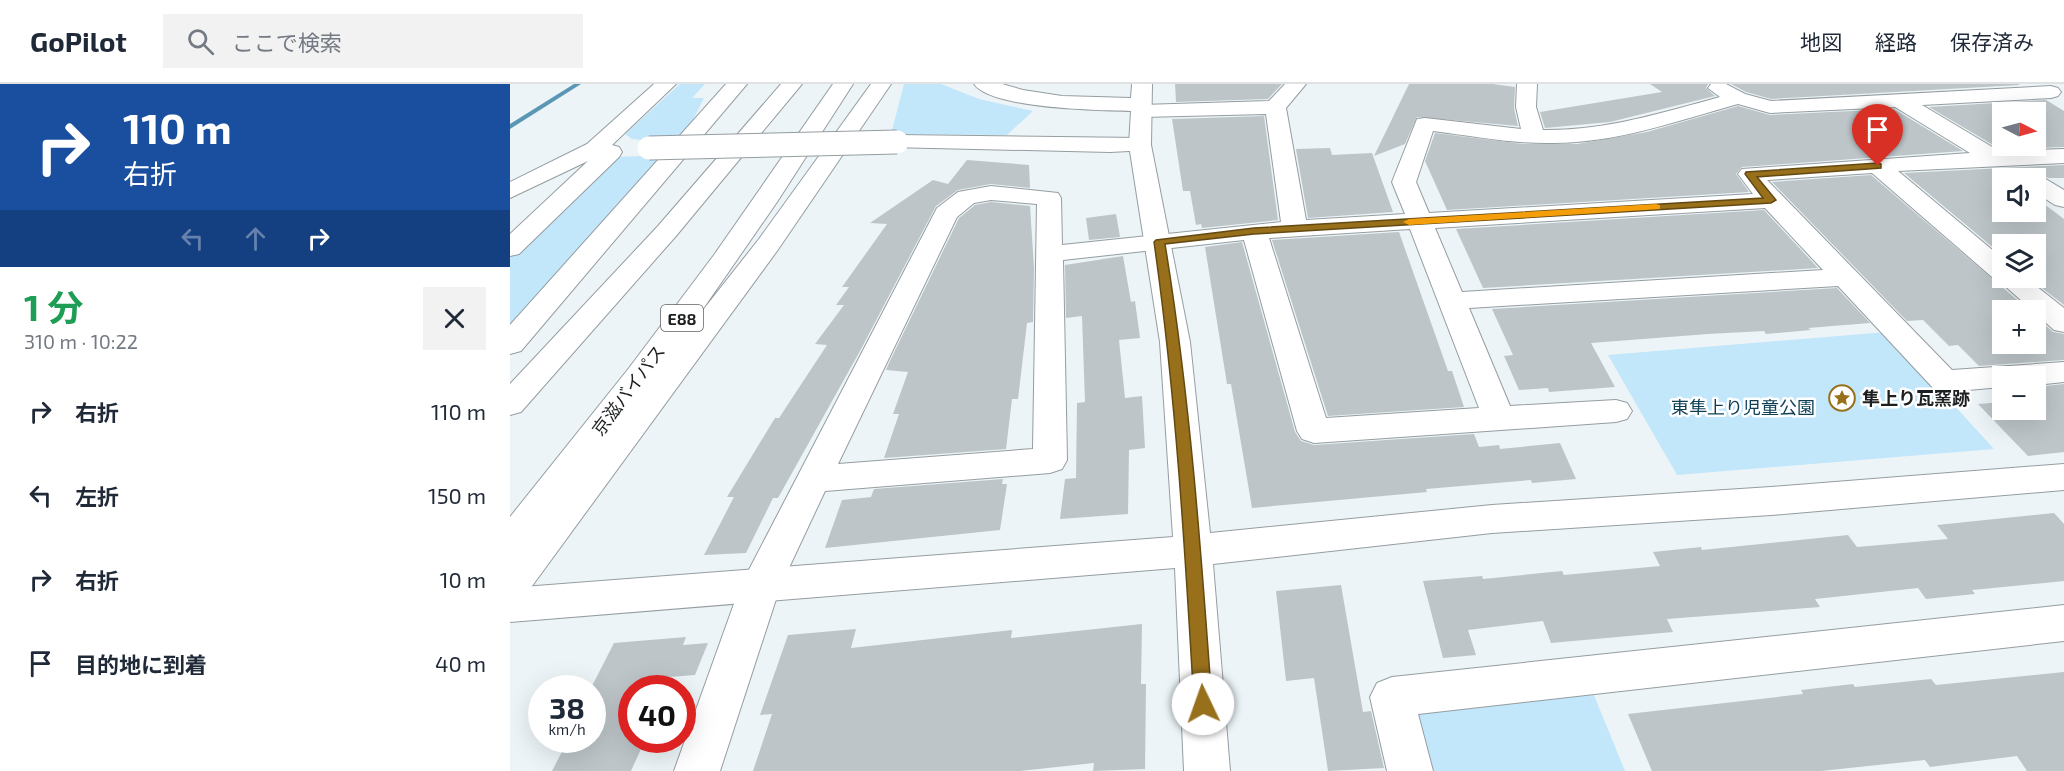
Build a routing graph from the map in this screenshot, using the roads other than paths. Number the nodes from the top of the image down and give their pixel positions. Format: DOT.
graph roads {
  1 [pos="666,84"];
  2 [pos="738,84"];
  3 [pos="792,84"];
  4 [pos="843,84"];
  5 [pos="881,84"];
  6 [pos="984,84"];
  7 [pos="1296,84"];
  8 [pos="1527,84"];
  9 [pos="1711,84"];
  10 [pos="1865,84"];
  11 [pos="2052,92"];
  12 [pos="1738,98"];
  13 [pos="1142,100"];
  14 [pos="1899,100"];
  15 [pos="1275,107"];
  16 [pos="1533,135"];
  17 [pos="1140,145"];
  18 [pos="605,148"];
  19 [pos="2064,156"];
  20 [pos="1994,158"];
  21 [pos="1878,166"];
  22 [pos="2011,168"];
  23 [pos="2046,189"];
  24 [pos="510,190"];
  25 [pos="1771,200"];
  26 [pos="2064,200"];
  27 [pos="1418,221"];
  28 [pos="1295,229"];
  29 [pos="1254,231"];
  30 [pos="1160,242"];
  31 [pos="510,248"];
  32 [pos="1049,254"];
  33 [pos="1992,263"];
  34 [pos="1844,277"];
  35 [pos="2022,288"];
  36 [pos="1450,301"];
  37 [pos="2064,323"];
  38 [pos="510,344"];
  39 [pos="2064,372"];
  40 [pos="510,404"];
  41 [pos="1616,411"];
  42 [pos="1498,418"];
  43 [pos="2064,477"];
  44 [pos="814,478"];
  45 [pos="510,544"];
  46 [pos="1193,549"];
  47 [pos="510,585"];
  48 [pos="760,587"];
  49 [pos="510,605"];
  50 [pos="2064,623"];
  51 [pos="697,771"];
  52 [pos="1207,771"];
  53 [pos="1410,771"];
  1 -- 18 [label="main road"];
  2 -- 38 [label="main road"];
  3 -- 40 [label="main road"];
  4 -- 45 [label="main road, 京滋バイパス / E88"];
  5 -- 47 [label="main road"];
  6 -- 13 [label="main road"];
  7 -- 15 [label="main road"];
  8 -- 16 [label="main road"];
  9 -- 12 [label="main road"];
  10 -- 14 [label="main road"];
  11 -- 14 [label="main road"];
  12 -- 14 [label="main road"];
  12 -- 16 [label="main road"];
  13 -- 15 [label="main road"];
  13 -- 17 [label="main road"];
  14 -- 20 [label="main road"];
  15 -- 28 [label="main road"];
  16 -- 27 [label="main road"];
  17 -- 18 [label="main road, bridge"];
  17 -- 30 [label="main road"];
  18 -- 24 [label="main road"];
  18 -- 31 [label="main road"];
  19 -- 20 [label="main road"];
  20 -- 21 [label="main road"];
  20 -- 22 [label="main road"];
  21 -- 25 [label="main road"];
  21 -- 33 [label="main road"];
  23 -- 26 [label="main road"];
  25 -- 27 [label="main road"];
  25 -- 34 [label="main road"];
  27 -- 28 [label="main road"];
  27 -- 36 [label="main road"];
  28 -- 29 [label="main road"];
  29 -- 30 [label="main road"];
  29 -- 42 [label="main road"];
  30 -- 32 [label="main road"];
  30 -- 46 [label="main road"];
  32 -- 44 [label="main road"];
  32 -- 44 [label="main road"];
  34 -- 36 [label="main road"];
  34 -- 39 [label="main road"];
  35 -- 37 [label="main road"];
  36 -- 42 [label="main road"];
  41 -- 42 [label="main road"];
  43 -- 46 [label="main road"];
  44 -- 48 [label="main road"];
  46 -- 48 [label="main road"];
  46 -- 52 [label="main road"];
  48 -- 49 [label="main road"];
  48 -- 51 [label="main road"];
  50 -- 53 [label="main road"];
}
